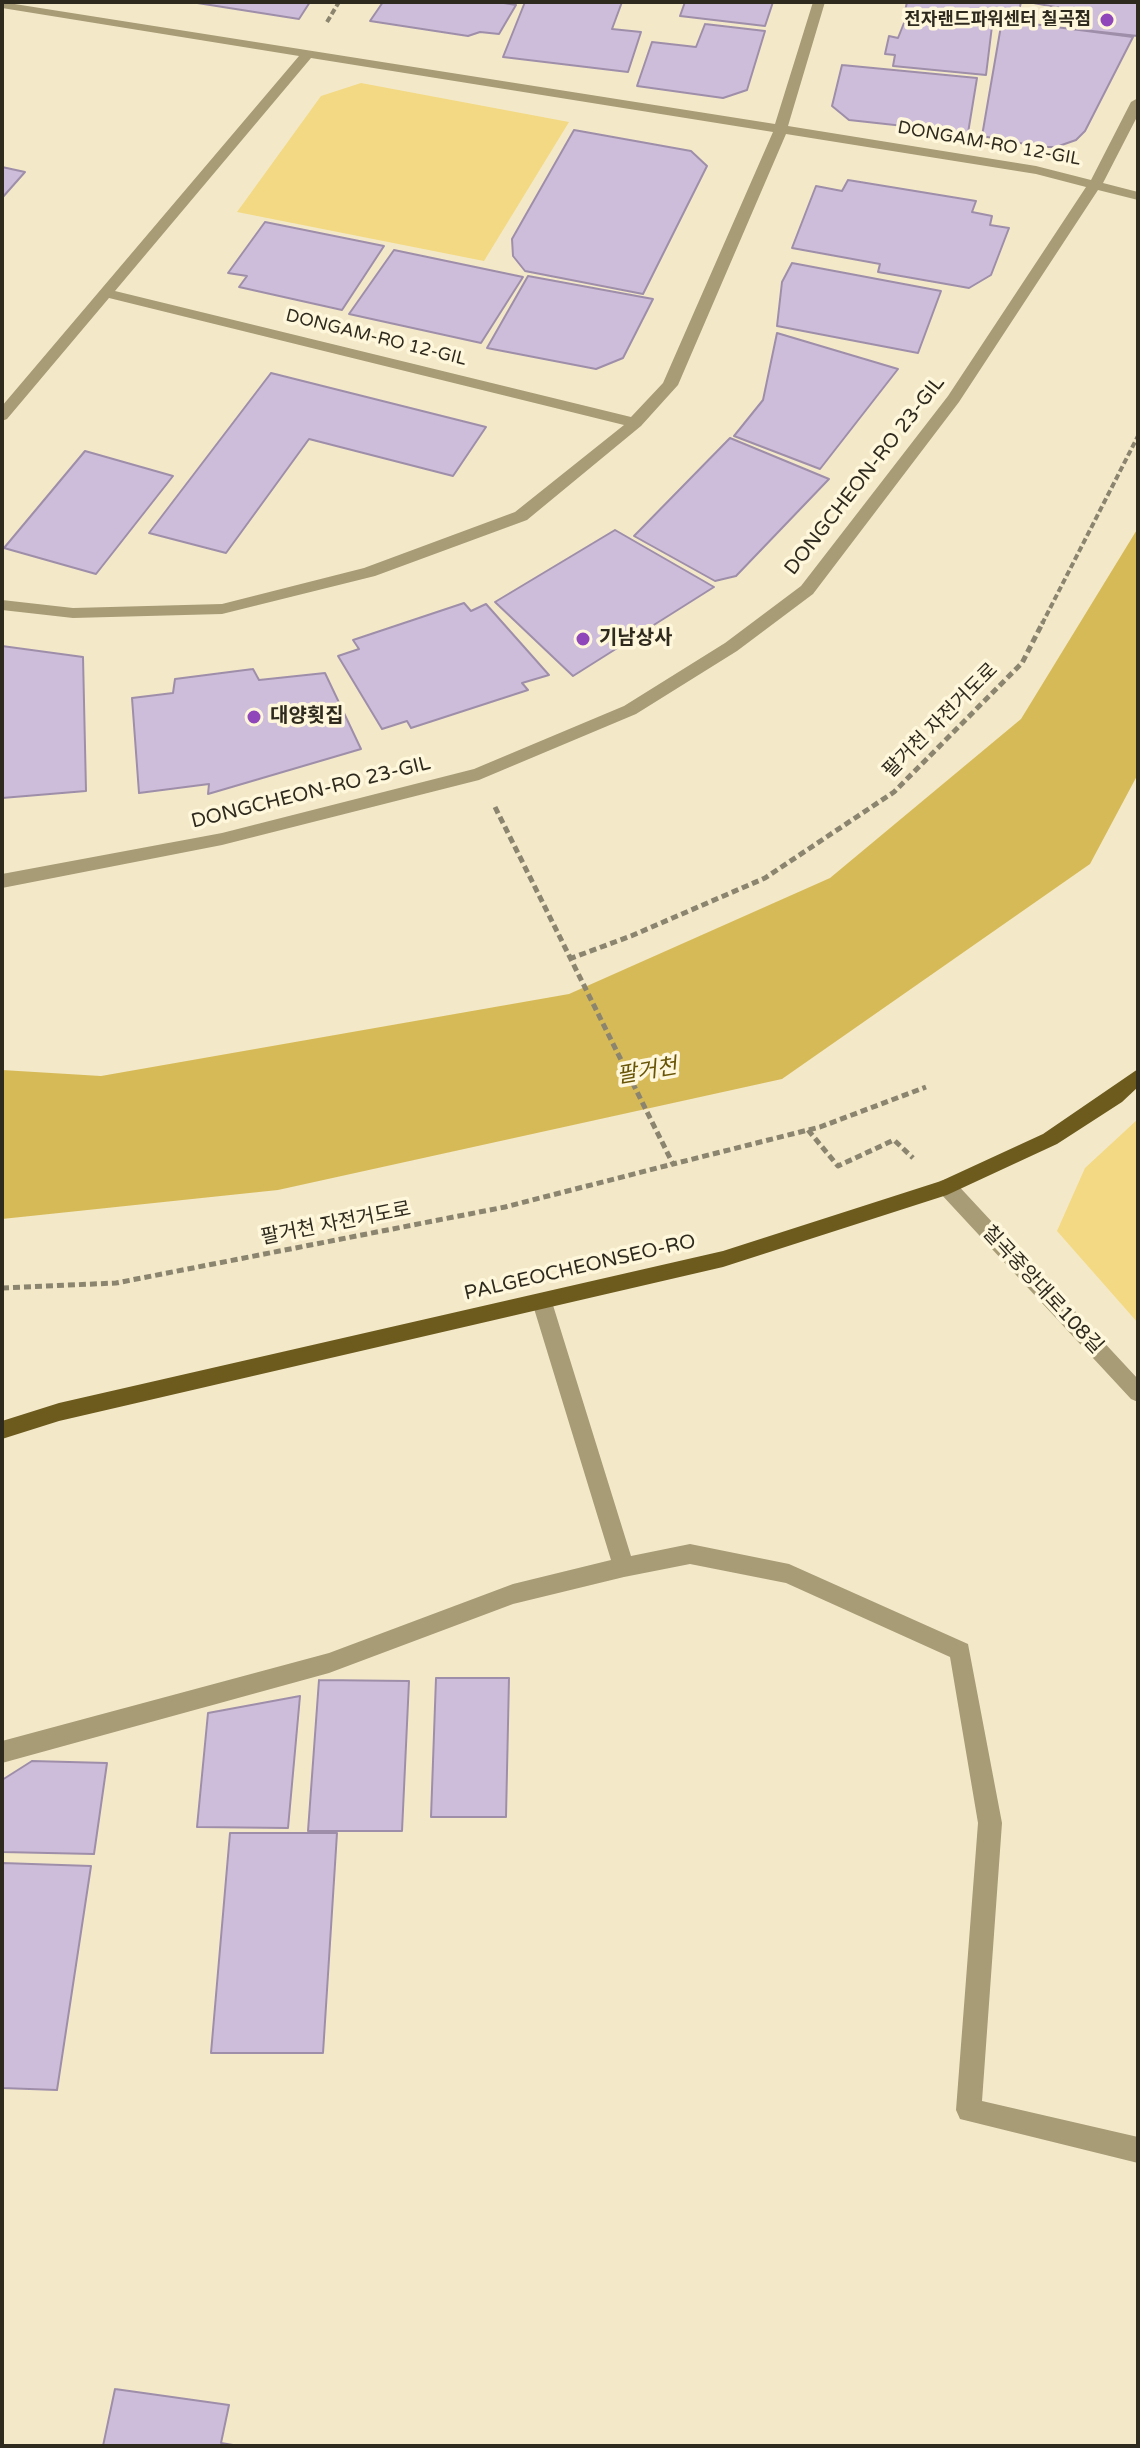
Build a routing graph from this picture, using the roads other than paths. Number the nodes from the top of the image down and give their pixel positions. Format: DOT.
graph roads {
  1 [pos="819,2"];
  2 [pos="12,4"];
  3 [pos="307,54"];
  4 [pos="1138,102"];
  5 [pos="780,131"];
  6 [pos="1096,183"];
  7 [pos="1138,196"];
  8 [pos="105,293"];
  9 [pos="2,416"];
  10 [pos="636,423"];
  11 [pos="2,605"];
  12 [pos="2,881"];
  13 [pos="1138,1076"];
  14 [pos="947,1187"];
  15 [pos="542,1302"];
  16 [pos="1138,1393"];
  17 [pos="2,1430"];
  18 [pos="624,1567"];
  19 [pos="2,1752"];
  20 [pos="1138,2150"];
  1 -- 5 [label="street"];
  2 -- 3 [label="street, DONGAM-RO 12-GIL"];
  3 -- 5 [label="street, DONGAM-RO 12-GIL"];
  3 -- 8 [label="street"];
  4 -- 6 [label="street, DONGCHEON-RO 23-GIL"];
  5 -- 6 [label="street, DONGAM-RO 12-GIL"];
  5 -- 10 [label="street"];
  6 -- 7 [label="street, DONGAM-RO 12-GIL"];
  6 -- 12 [label="street, DONGCHEON-RO 23-GIL"];
  8 -- 9 [label="street"];
  8 -- 10 [label="street, DONGAM-RO 12-GIL"];
  10 -- 11 [label="street"];
  13 -- 14 [label="main road, PALGEOCHEONSEO-RO"];
  14 -- 15 [label="main road, PALGEOCHEONSEO-RO"];
  14 -- 16 [label="street, 칠곡중앙대로108길"];
  15 -- 17 [label="main road, PALGEOCHEONSEO-RO"];
  15 -- 18 [label="street"];
  18 -- 19 [label="street"];
  18 -- 20 [label="street"];
}
